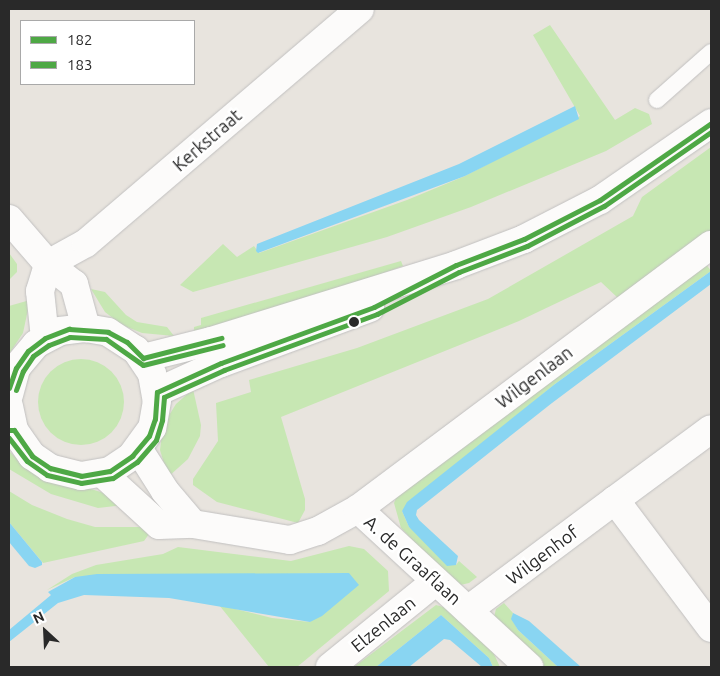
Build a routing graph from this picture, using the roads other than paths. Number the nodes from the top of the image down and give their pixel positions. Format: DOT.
graph roads {
  1 [pos="360,9"];
  2 [pos="711,52"];
  3 [pos="657,100"];
  4 [pos="711,123"];
  5 [pos="9,219"];
  6 [pos="711,245"];
  7 [pos="48,264"];
  8 [pos="456,265"];
  9 [pos="86,328"];
  10 [pos="44,338"];
  11 [pos="143,358"];
  12 [pos="156,392"];
  13 [pos="10,406"];
  14 [pos="711,429"];
  15 [pos="139,450"];
  16 [pos="102,473"];
  17 [pos="615,500"];
  18 [pos="358,509"];
  19 [pos="193,524"];
  20 [pos="435,582"];
  21 [pos="468,610"];
  22 [pos="711,628"];
  23 [pos="330,667"];
  24 [pos="529,667"];
  1 -- 7 [label="street, Kerkstraat"];
  2 -- 3 [label="lane"];
  4 -- 8 [label="street"];
  5 -- 7 [label="street"];
  6 -- 18 [label="street, Wilgenlaan"];
  7 -- 9 [label="street"];
  7 -- 10 [label="street"];
  8 -- 11 [label="street"];
  8 -- 12 [label="street"];
  9 -- 10 [label="street"];
  9 -- 11 [label="street"];
  10 -- 13 [label="street"];
  11 -- 12 [label="street"];
  12 -- 15 [label="street"];
  13 -- 16 [label="street"];
  14 -- 17 [label="street, Wilgenhof"];
  15 -- 16 [label="street"];
  15 -- 19 [label="street"];
  16 -- 19 [label="street, A. de Graaflaan"];
  17 -- 21 [label="street, Wilgenhof"];
  17 -- 22 [label="street"];
  18 -- 19 [label="street, A. de Graaflaan"];
  18 -- 20 [label="street, A. de Graaflaan"];
  20 -- 21 [label="street, A. de Graaflaan"];
  20 -- 23 [label="street, Elzenlaan"];
  21 -- 24 [label="street, A. de Graaflaan"];
}
